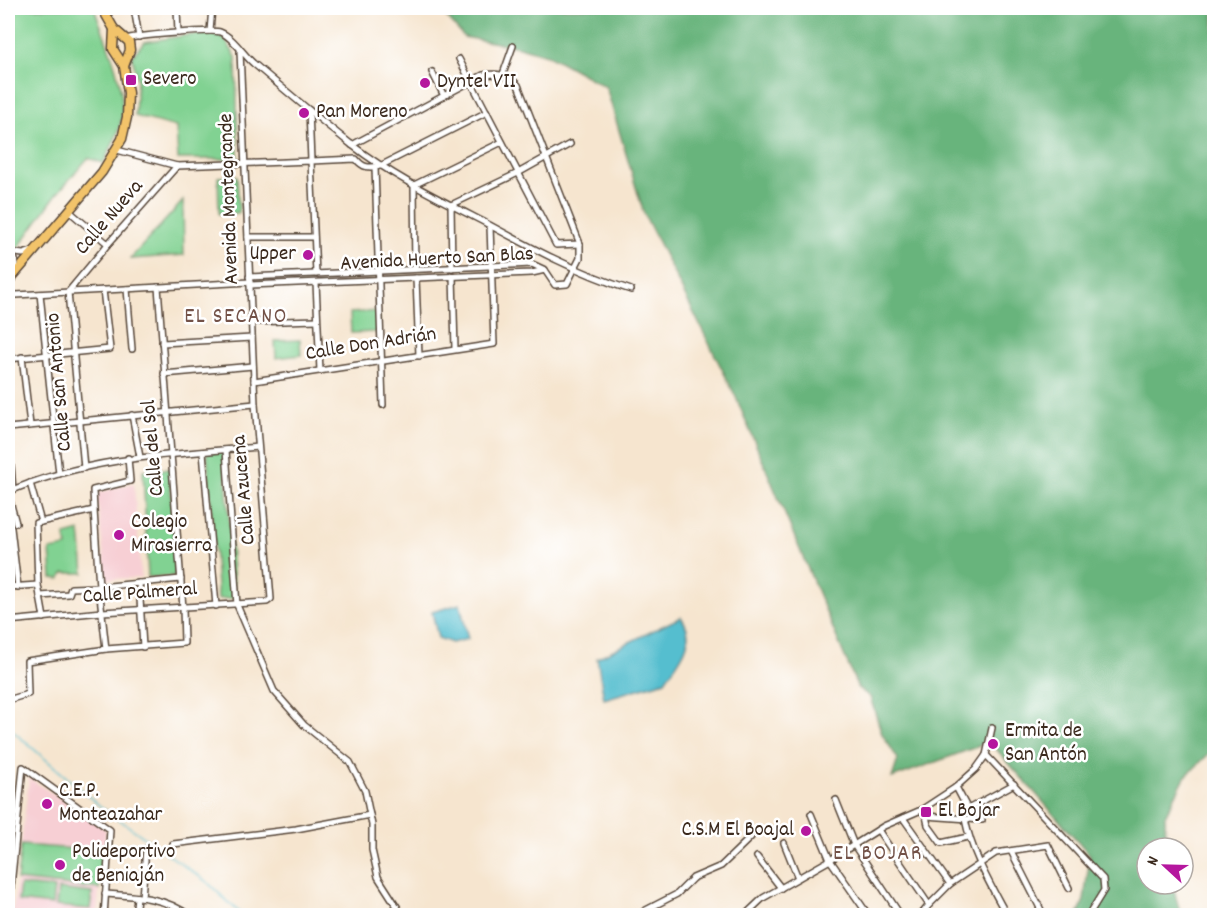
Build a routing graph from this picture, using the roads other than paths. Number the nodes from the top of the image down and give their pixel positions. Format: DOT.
graph roads {
  1 [pos="134,8"];
  2 [pos="177,8"];
  3 [pos="212,8"];
  4 [pos="105,10"];
  5 [pos="114,29"];
  6 [pos="210,31"];
  7 [pos="178,33"];
  8 [pos="137,37"];
  9 [pos="125,39"];
  10 [pos="114,43"];
  11 [pos="513,46"];
  12 [pos="129,51"];
  13 [pos="240,51"];
  14 [pos="117,54"];
  15 [pos="459,59"];
  16 [pos="124,66"];
  17 [pos="432,72"];
  18 [pos="503,75"];
  19 [pos="470,81"];
  20 [pos="444,96"];
  21 [pos="309,110"];
  22 [pos="487,112"];
  23 [pos="502,142"];
  24 [pos="570,144"];
  25 [pos="352,145"];
  26 [pos="117,150"];
  27 [pos="545,158"];
  28 [pos="311,161"];
  29 [pos="245,164"];
  30 [pos="177,166"];
  31 [pos="377,166"];
  32 [pos="518,173"];
  33 [pos="414,185"];
  34 [pos="451,205"];
  35 [pos="69,211"];
  36 [pos="490,226"];
  37 [pos="248,237"];
  38 [pos="314,237"];
  39 [pos="108,244"];
  40 [pos="580,244"];
  41 [pos="37,249"];
  42 [pos="9,253"];
  43 [pos="490,266"];
  44 [pos="452,267"];
  45 [pos="415,269"];
  46 [pos="574,269"];
  47 [pos="545,270"];
  48 [pos="379,271"];
  49 [pos="15,273"];
  50 [pos="316,274"];
  51 [pos="491,275"];
  52 [pos="453,276"];
  53 [pos="416,278"];
  54 [pos="379,280"];
  55 [pos="8,282"];
  56 [pos="250,282"];
  57 [pos="316,283"];
  58 [pos="158,287"];
  59 [pos="127,289"];
  60 [pos="103,290"];
  61 [pos="631,290"];
  62 [pos="68,292"];
  63 [pos="8,293"];
  64 [pos="40,294"];
  65 [pos="317,320"];
  66 [pos="251,322"];
  67 [pos="252,338"];
  68 [pos="162,343"];
  69 [pos="132,349"];
  70 [pos="456,349"];
  71 [pos="75,352"];
  72 [pos="47,355"];
  73 [pos="419,356"];
  74 [pos="22,357"];
  75 [pos="8,359"];
  76 [pos="382,361"];
  77 [pos="253,366"];
  78 [pos="320,370"];
  79 [pos="164,374"];
  80 [pos="254,381"];
  81 [pos="255,404"];
  82 [pos="383,405"];
  83 [pos="167,412"];
  84 [pos="132,415"];
  85 [pos="80,420"];
  86 [pos="54,423"];
  87 [pos="30,425"];
  88 [pos="8,428"];
  89 [pos="258,447"];
  90 [pos="226,450"];
  91 [pos="203,452"];
  92 [pos="170,454"];
  93 [pos="140,457"];
  94 [pos="128,458"];
  95 [pos="84,468"];
  96 [pos="59,474"];
  97 [pos="30,483"];
  98 [pos="9,492"];
  99 [pos="94,510"];
  100 [pos="16,523"];
  101 [pos="39,523"];
  102 [pos="11,528"];
  103 [pos="181,579"];
  104 [pos="139,583"];
  105 [pos="39,585"];
  106 [pos="99,586"];
  107 [pos="8,587"];
  108 [pos="18,587"];
  109 [pos="40,596"];
  110 [pos="271,597"];
  111 [pos="237,605"];
  112 [pos="216,606"];
  113 [pos="183,608"];
  114 [pos="141,611"];
  115 [pos="102,612"];
  116 [pos="44,618"];
  117 [pos="8,621"];
  118 [pos="143,647"];
  119 [pos="105,649"];
  120 [pos="8,700"];
  121 [pos="992,728"];
  122 [pos="986,755"];
  123 [pos="1014,784"];
  124 [pos="956,787"];
  125 [pos="836,800"];
  126 [pos="968,809"];
  127 [pos="921,810"];
  128 [pos="811,814"];
  129 [pos="370,815"];
  130 [pos="926,816"];
  131 [pos="903,818"];
  132 [pos="965,819"];
  133 [pos="973,819"];
  134 [pos="982,820"];
  135 [pos="878,830"];
  136 [pos="751,837"];
  137 [pos="968,837"];
  138 [pos="784,843"];
  139 [pos="173,844"];
  140 [pos="854,845"];
  141 [pos="146,849"];
  142 [pos="1011,851"];
  143 [pos="757,857"];
  144 [pos="830,860"];
  145 [pos="979,865"];
  146 [pos="798,878"];
  147 [pos="950,884"];
  148 [pos="781,888"];
  149 [pos="1069,888"];
  150 [pos="105,894"];
  151 [pos="140,897"];
  152 [pos="929,905"];
  153 [pos="8,915"];
  154 [pos="104,915"];
  155 [pos="135,915"];
  156 [pos="190,915"];
  157 [pos="403,915"];
  158 [pos="643,915"];
  159 [pos="744,915"];
  160 [pos="869,915"];
  161 [pos="901,915"];
  162 [pos="920,915"];
  163 [pos="1007,915"];
  164 [pos="1045,915"];
  165 [pos="1088,915"];
  1 -- 8 [label="street"];
  2 -- 7 [label="street"];
  3 -- 6 [label="street"];
  4 -- 5 [label="main road"];
  5 -- 9 [label="main road"];
  5 -- 10 [label="main road"];
  6 -- 7 [label="street"];
  6 -- 13 [label="street"];
  7 -- 8 [label="street"];
  8 -- 9 [label="street"];
  8 -- 12 [label="street"];
  9 -- 10 [label="main road"];
  9 -- 12 [label="main road"];
  10 -- 14 [label="main road"];
  11 -- 18 [label="street"];
  12 -- 14 [label="main road"];
  12 -- 16 [label="main road"];
  13 -- 21 [label="street"];
  13 -- 29 [label="street, Avenida Montegrande"];
  14 -- 16 [label="main road"];
  15 -- 19 [label="street"];
  16 -- 26 [label="main road"];
  17 -- 20 [label="street"];
  18 -- 19 [label="street"];
  18 -- 27 [label="street"];
  19 -- 20 [label="street"];
  19 -- 22 [label="street"];
  20 -- 25 [label="street"];
  21 -- 25 [label="street"];
  21 -- 28 [label="street"];
  22 -- 23 [label="street"];
  22 -- 31 [label="street"];
  23 -- 32 [label="street"];
  23 -- 33 [label="street"];
  24 -- 27 [label="street"];
  25 -- 31 [label="street"];
  26 -- 30 [label="street"];
  26 -- 35 [label="main road"];
  27 -- 32 [label="street"];
  27 -- 40 [label="street"];
  28 -- 29 [label="street"];
  28 -- 31 [label="street"];
  28 -- 38 [label="street"];
  29 -- 30 [label="street"];
  29 -- 37 [label="street, Avenida Montegrande"];
  30 -- 39 [label="street, Calle Nueva"];
  31 -- 33 [label="street"];
  31 -- 48 [label="street"];
  32 -- 34 [label="street"];
  32 -- 40 [label="street"];
  33 -- 34 [label="street"];
  33 -- 45 [label="street"];
  34 -- 36 [label="street"];
  34 -- 44 [label="street"];
  35 -- 39 [label="street"];
  35 -- 41 [label="main road"];
  36 -- 43 [label="street"];
  36 -- 46 [label="street"];
  37 -- 38 [label="street"];
  37 -- 56 [label="street, Avenida Montegrande"];
  38 -- 50 [label="street"];
  39 -- 62 [label="street, Calle Nueva"];
  40 -- 46 [label="street"];
  41 -- 42 [label="street"];
  41 -- 49 [label="main road"];
  42 -- 49 [label="street"];
  43 -- 44 [label="street, Avenida Huerto San Blas"];
  43 -- 47 [label="street, Avenida Huerto San Blas"];
  43 -- 51 [label="street"];
  44 -- 45 [label="street, Avenida Huerto San Blas"];
  45 -- 48 [label="street, Avenida Huerto San Blas"];
  46 -- 47 [label="street"];
  46 -- 61 [label="street"];
  47 -- 51 [label="street, Avenida Huerto San Blas"];
  48 -- 50 [label="street, Avenida Huerto San Blas"];
  48 -- 54 [label="street"];
  49 -- 55 [label="main road"];
  50 -- 56 [label="street, Avenida Huerto San Blas"];
  51 -- 52 [label="street, Avenida Huerto San Blas"];
  51 -- 70 [label="street, Calle Don Adrián"];
  52 -- 53 [label="street, Avenida Huerto San Blas"];
  52 -- 70 [label="street"];
  53 -- 54 [label="street, Avenida Huerto San Blas"];
  53 -- 73 [label="street"];
  54 -- 57 [label="street, Avenida Huerto San Blas"];
  54 -- 76 [label="street"];
  56 -- 57 [label="street, Avenida Huerto San Blas"];
  56 -- 58 [label="street, Avenida Huerto San Blas"];
  56 -- 66 [label="street, Avenida Montegrande"];
  57 -- 65 [label="street"];
  58 -- 59 [label="street, Avenida Huerto San Blas"];
  58 -- 68 [label="street, Calle del Sol"];
  59 -- 60 [label="street, Avenida Huerto San Blas"];
  59 -- 69 [label="street"];
  60 -- 62 [label="street, Avenida Huerto San Blas"];
  60 -- 71 [label="street"];
  62 -- 64 [label="street, Avenida Huerto San Blas"];
  62 -- 71 [label="street, Calle San Antonio"];
  63 -- 64 [label="street, Avenida Huerto San Blas"];
  64 -- 72 [label="street"];
  65 -- 66 [label="street"];
  65 -- 78 [label="street"];
  66 -- 67 [label="street, Avenida Montegrande"];
  67 -- 68 [label="street"];
  67 -- 77 [label="street, Avenida Montegrande"];
  68 -- 79 [label="street, Calle del Sol"];
  70 -- 73 [label="street, Calle Don Adrián"];
  71 -- 72 [label="street"];
  71 -- 85 [label="street, Calle San Antonio"];
  72 -- 74 [label="street"];
  72 -- 86 [label="street"];
  73 -- 76 [label="street, Calle Don Adrián"];
  74 -- 75 [label="street"];
  74 -- 87 [label="street"];
  76 -- 78 [label="street, Calle Don Adrián"];
  76 -- 82 [label="street"];
  77 -- 79 [label="street"];
  77 -- 80 [label="street, Avenida Montegrande"];
  78 -- 80 [label="street, Calle Don Adrián"];
  79 -- 83 [label="street, Calle del Sol"];
  80 -- 81 [label="street, Calle Azucena"];
  81 -- 83 [label="street"];
  81 -- 89 [label="street, Calle Azucena"];
  83 -- 84 [label="street"];
  83 -- 92 [label="street, Calle del Sol"];
  84 -- 85 [label="street"];
  84 -- 93 [label="street"];
  85 -- 86 [label="street"];
  85 -- 95 [label="street, Calle San Antonio"];
  86 -- 87 [label="street"];
  86 -- 96 [label="street"];
  87 -- 88 [label="street"];
  88 -- 98 [label="street"];
  89 -- 90 [label="street"];
  89 -- 110 [label="street, Calle Azucena"];
  90 -- 91 [label="street"];
  90 -- 111 [label="street"];
  91 -- 92 [label="street"];
  91 -- 112 [label="street"];
  92 -- 93 [label="street"];
  92 -- 103 [label="street, Calle del Sol"];
  93 -- 94 [label="street"];
  94 -- 95 [label="street"];
  94 -- 99 [label="street"];
  95 -- 96 [label="street"];
  96 -- 97 [label="street"];
  97 -- 98 [label="street"];
  97 -- 101 [label="street"];
  98 -- 100 [label="street"];
  99 -- 101 [label="street"];
  99 -- 106 [label="street"];
  101 -- 105 [label="street"];
  102 -- 108 [label="street"];
  103 -- 104 [label="street"];
  103 -- 113 [label="street, Calle del Sol"];
  104 -- 106 [label="street"];
  104 -- 114 [label="street"];
  105 -- 108 [label="street"];
  105 -- 109 [label="street"];
  106 -- 109 [label="street"];
  106 -- 115 [label="street"];
  107 -- 108 [label="street"];
  109 -- 116 [label="street"];
  110 -- 111 [label="street, Calle Palmeral"];
  111 -- 112 [label="street, Calle Palmeral"];
  111 -- 129 [label="street"];
  112 -- 113 [label="street, Calle Palmeral"];
  113 -- 114 [label="street, Calle Palmeral"];
  113 -- 118 [label="street, Calle del Sol"];
  114 -- 115 [label="street, Calle Palmeral"];
  114 -- 118 [label="street"];
  115 -- 116 [label="street, Calle Palmeral"];
  115 -- 119 [label="street"];
  116 -- 117 [label="street, Calle Palmeral"];
  118 -- 119 [label="street"];
  119 -- 120 [label="street"];
  121 -- 122 [label="street"];
  122 -- 123 [label="street"];
  122 -- 124 [label="street"];
  123 -- 126 [label="street"];
  123 -- 165 [label="street"];
  124 -- 126 [label="street"];
  124 -- 127 [label="street"];
  125 -- 140 [label="street"];
  126 -- 133 [label="street"];
  127 -- 130 [label="street"];
  127 -- 131 [label="street"];
  128 -- 144 [label="street"];
  129 -- 139 [label="street"];
  129 -- 157 [label="street"];
  130 -- 132 [label="street"];
  130 -- 137 [label="street"];
  131 -- 135 [label="street"];
  131 -- 147 [label="street"];
  132 -- 133 [label="street"];
  132 -- 137 [label="street"];
  133 -- 134 [label="street"];
  135 -- 140 [label="street"];
  135 -- 152 [label="street"];
  136 -- 158 [label="street"];
  137 -- 145 [label="street"];
  138 -- 146 [label="street"];
  140 -- 144 [label="street"];
  140 -- 161 [label="street"];
  141 -- 151 [label="street"];
  142 -- 145 [label="street"];
  142 -- 149 [label="street"];
  142 -- 164 [label="street"];
  143 -- 148 [label="street"];
  144 -- 146 [label="street"];
  144 -- 160 [label="street"];
  145 -- 147 [label="street"];
  145 -- 163 [label="street"];
  146 -- 148 [label="street"];
  147 -- 152 [label="street"];
  148 -- 159 [label="street"];
  150 -- 151 [label="street"];
  150 -- 153 [label="street"];
  150 -- 154 [label="street"];
  151 -- 155 [label="street"];
  151 -- 156 [label="street"];
  152 -- 162 [label="street"];
}
